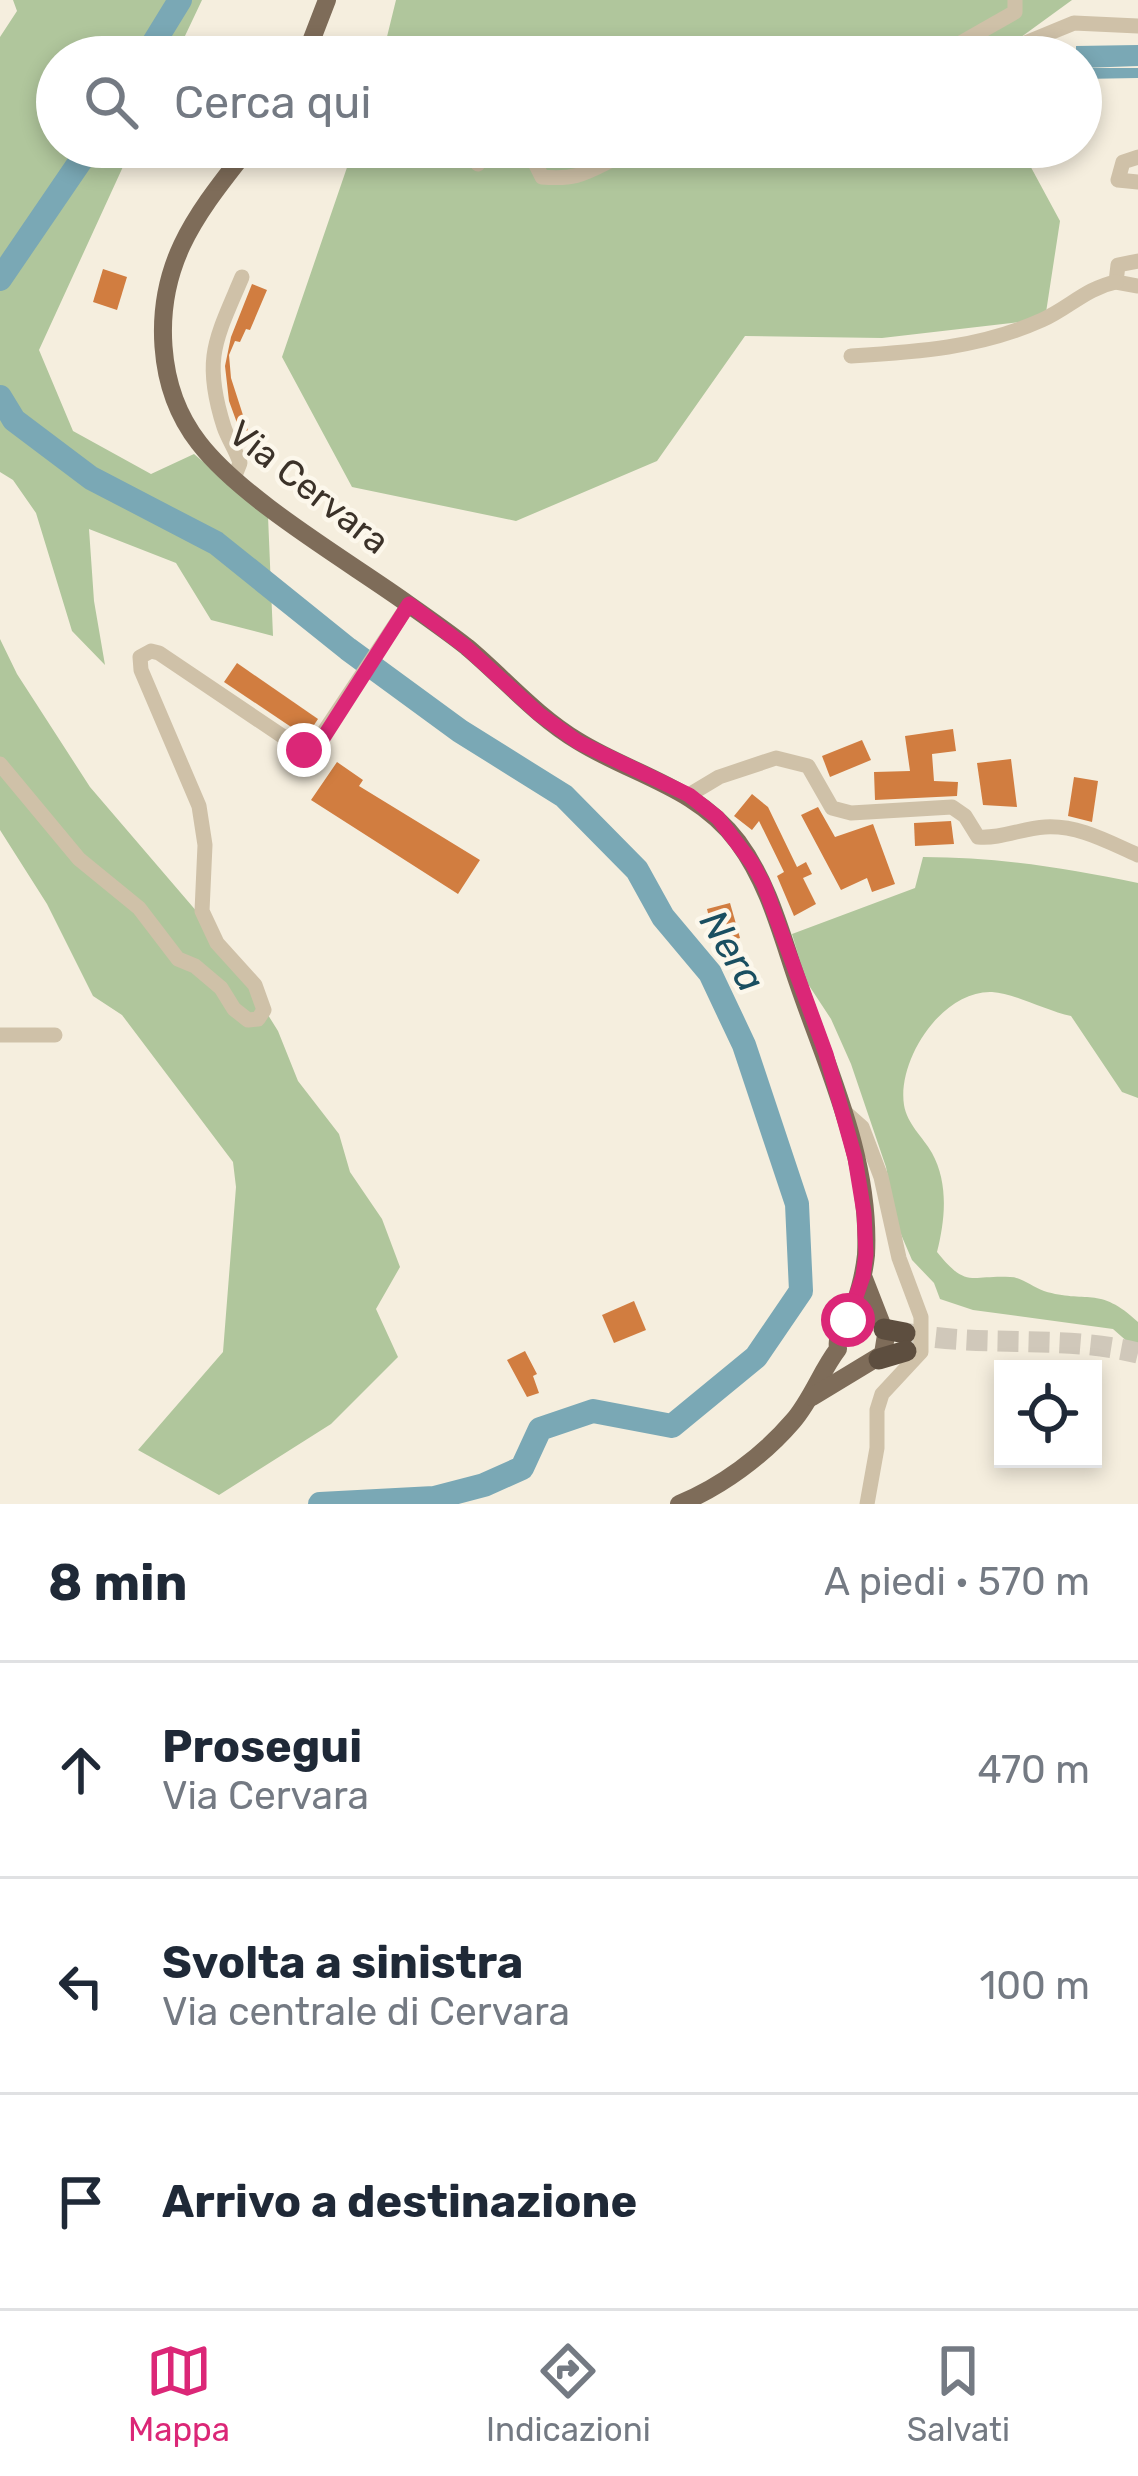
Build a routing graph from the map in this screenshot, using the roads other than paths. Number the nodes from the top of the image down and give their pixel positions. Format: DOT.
graph roads {
  1 [pos="327,0"];
  2 [pos="1015,0"];
  3 [pos="1138,26"];
  4 [pos="313,36"];
  5 [pos="973,36"];
  6 [pos="1042,36"];
  7 [pos="1138,157"];
  8 [pos="233,168"];
  9 [pos="537,168"];
  10 [pos="600,168"];
  11 [pos="1138,182"];
  12 [pos="1138,261"];
  13 [pos="242,277"];
  14 [pos="1116,282"];
  15 [pos="1138,286"];
  16 [pos="850,356"];
  17 [pos="234,478"];
  18 [pos="409,604"];
  19 [pos="0,764"];
  20 [pos="689,795"];
  21 [pos="1138,855"];
  22 [pos="0,1035"];
  23 [pos="55,1035"];
  24 [pos="845,1112"];
  25 [pos="863,1276"];
  26 [pos="848,1320"];
  27 [pos="894,1334"];
  28 [pos="838,1349"];
  29 [pos="869,1363"];
  30 [pos="808,1400"];
  31 [pos="679,1504"];
  32 [pos="867,1504"];
  1 -- 4 [label="main road"];
  2 -- 5 [label="street"];
  3 -- 6 [label="street"];
  7 -- 11 [label="street"];
  8 -- 17 [label="main road, Via Cervara"];
  9 -- 10 [label="street"];
  12 -- 14 [label="street"];
  13 -- 17 [label="street"];
  14 -- 15 [label="street"];
  14 -- 16 [label="street"];
  17 -- 18 [label="main road, Via Cervara"];
  18 -- 19 [label="street"];
  18 -- 20 [label="main road, Via Cervara"];
  20 -- 21 [label="street"];
  20 -- 24 [label="main road, Via Cervara"];
  22 -- 23 [label="street"];
  24 -- 25 [label="main road, Via Cervara"];
  24 -- 32 [label="street"];
  25 -- 26 [label="main road, Via Cervara"];
  25 -- 27 [label="main road, Via Cervara"];
  26 -- 27 [label="main road"];
  26 -- 28 [label="main road"];
  27 -- 29 [label="highway"];
  28 -- 29 [label="main road"];
  28 -- 30 [label="main road"];
  29 -- 30 [label="main road"];
  30 -- 31 [label="main road"];
}
